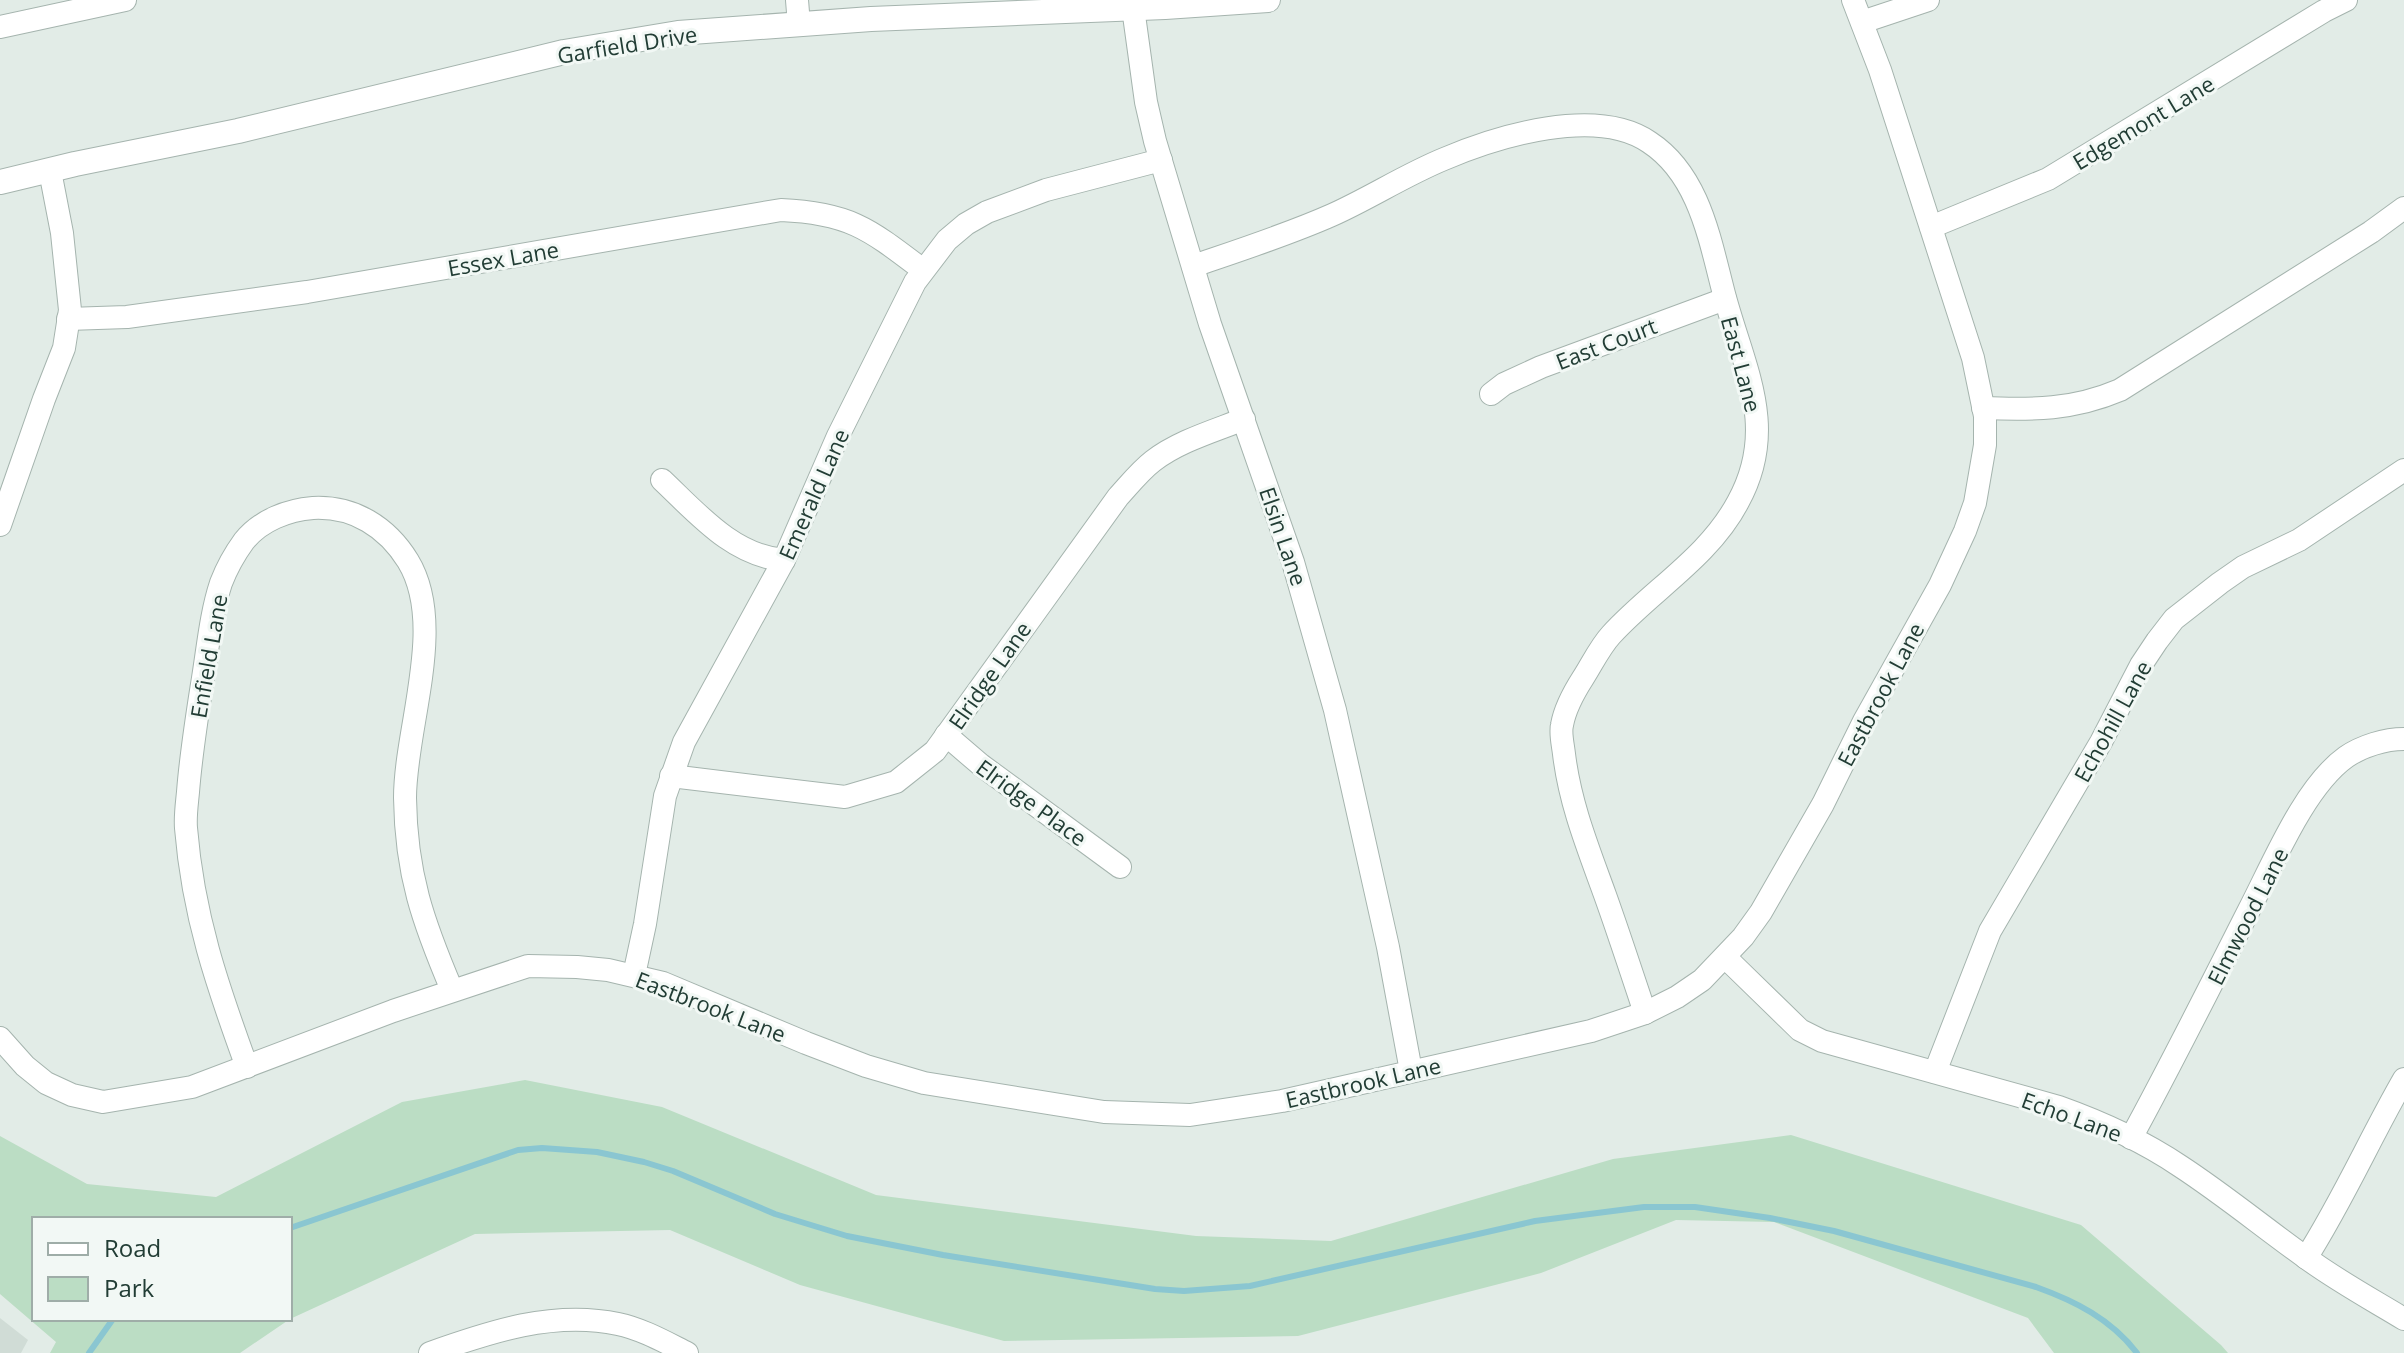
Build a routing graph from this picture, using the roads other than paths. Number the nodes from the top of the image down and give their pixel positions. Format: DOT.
graph roads {
  1 [pos="125,0"];
  2 [pos="797,0"];
  3 [pos="1268,0"];
  4 [pos="1853,0"];
  5 [pos="1928,0"];
  6 [pos="2346,0"];
  7 [pos="1133,8"];
  8 [pos="1862,22"];
  9 [pos="799,25"];
  10 [pos="0,27"];
  11 [pos="1161,160"];
  12 [pos="50,171"];
  13 [pos="0,182"];
  14 [pos="2404,208"];
  15 [pos="1931,227"];
  16 [pos="1193,266"];
  17 [pos="923,270"];
  18 [pos="1725,299"];
  19 [pos="68,319"];
  20 [pos="1491,394"];
  21 [pos="1983,408"];
  22 [pos="1244,419"];
  23 [pos="2404,470"];
  24 [pos="662,480"];
  25 [pos="0,525"];
  26 [pos="784,560"];
  27 [pos="946,735"];
  28 [pos="2404,739"];
  29 [pos="671,776"];
  30 [pos="1120,867"];
  31 [pos="1725,957"];
  32 [pos="634,975"];
  33 [pos="452,990"];
  34 [pos="1645,1013"];
  35 [pos="0,1038"];
  36 [pos="247,1067"];
  37 [pos="1411,1071"];
  38 [pos="1935,1072"];
  39 [pos="2404,1079"];
  40 [pos="2131,1138"];
  41 [pos="2306,1258"];
  42 [pos="2404,1319"];
  43 [pos="679,1351"];
  44 [pos="430,1353"];
  1 -- 10 [label="street"];
  2 -- 9 [label="street"];
  3 -- 7 [label="street, Garfield Drive"];
  4 -- 8 [label="street, Eastbrook Lane"];
  5 -- 8 [label="street"];
  6 -- 15 [label="street, Edgemont Lane"];
  7 -- 9 [label="street, Garfield Drive"];
  7 -- 11 [label="street, Elsin Lane"];
  8 -- 15 [label="street, Eastbrook Lane"];
  9 -- 12 [label="street, Garfield Drive"];
  11 -- 16 [label="street, Elsin Lane"];
  11 -- 17 [label="street, Emerald Lane"];
  12 -- 13 [label="street, Garfield Drive"];
  12 -- 19 [label="street"];
  14 -- 21 [label="street"];
  15 -- 21 [label="street, Eastbrook Lane"];
  16 -- 18 [label="street, East Lane"];
  16 -- 22 [label="street, Elsin Lane"];
  17 -- 19 [label="street, Essex Lane"];
  17 -- 26 [label="street, Emerald Lane"];
  18 -- 20 [label="street, East Court"];
  18 -- 34 [label="street, East Lane"];
  19 -- 25 [label="street"];
  21 -- 31 [label="street, Eastbrook Lane"];
  22 -- 27 [label="street, Elridge Lane"];
  22 -- 37 [label="street, Elsin Lane"];
  23 -- 38 [label="street, Echohill Lane"];
  24 -- 26 [label="street"];
  26 -- 29 [label="street, Emerald Lane"];
  27 -- 29 [label="street, Elridge Lane"];
  27 -- 30 [label="street, Elridge Place"];
  28 -- 40 [label="street, Elmwood Lane"];
  29 -- 32 [label="street, Emerald Lane"];
  31 -- 34 [label="street, Eastbrook Lane"];
  31 -- 38 [label="street, Echo Lane"];
  32 -- 33 [label="street, Eastbrook Lane"];
  32 -- 37 [label="street, Eastbrook Lane"];
  33 -- 36 [label="street, Eastbrook Lane"];
  33 -- 36 [label="street, Enfield Lane"];
  34 -- 37 [label="street, Eastbrook Lane"];
  35 -- 36 [label="street, Eastbrook Lane"];
  38 -- 40 [label="street, Echo Lane"];
  39 -- 41 [label="street"];
  40 -- 41 [label="street, Echo Lane"];
  41 -- 42 [label="street, Echo Lane"];
  43 -- 44 [label="street"];
}
